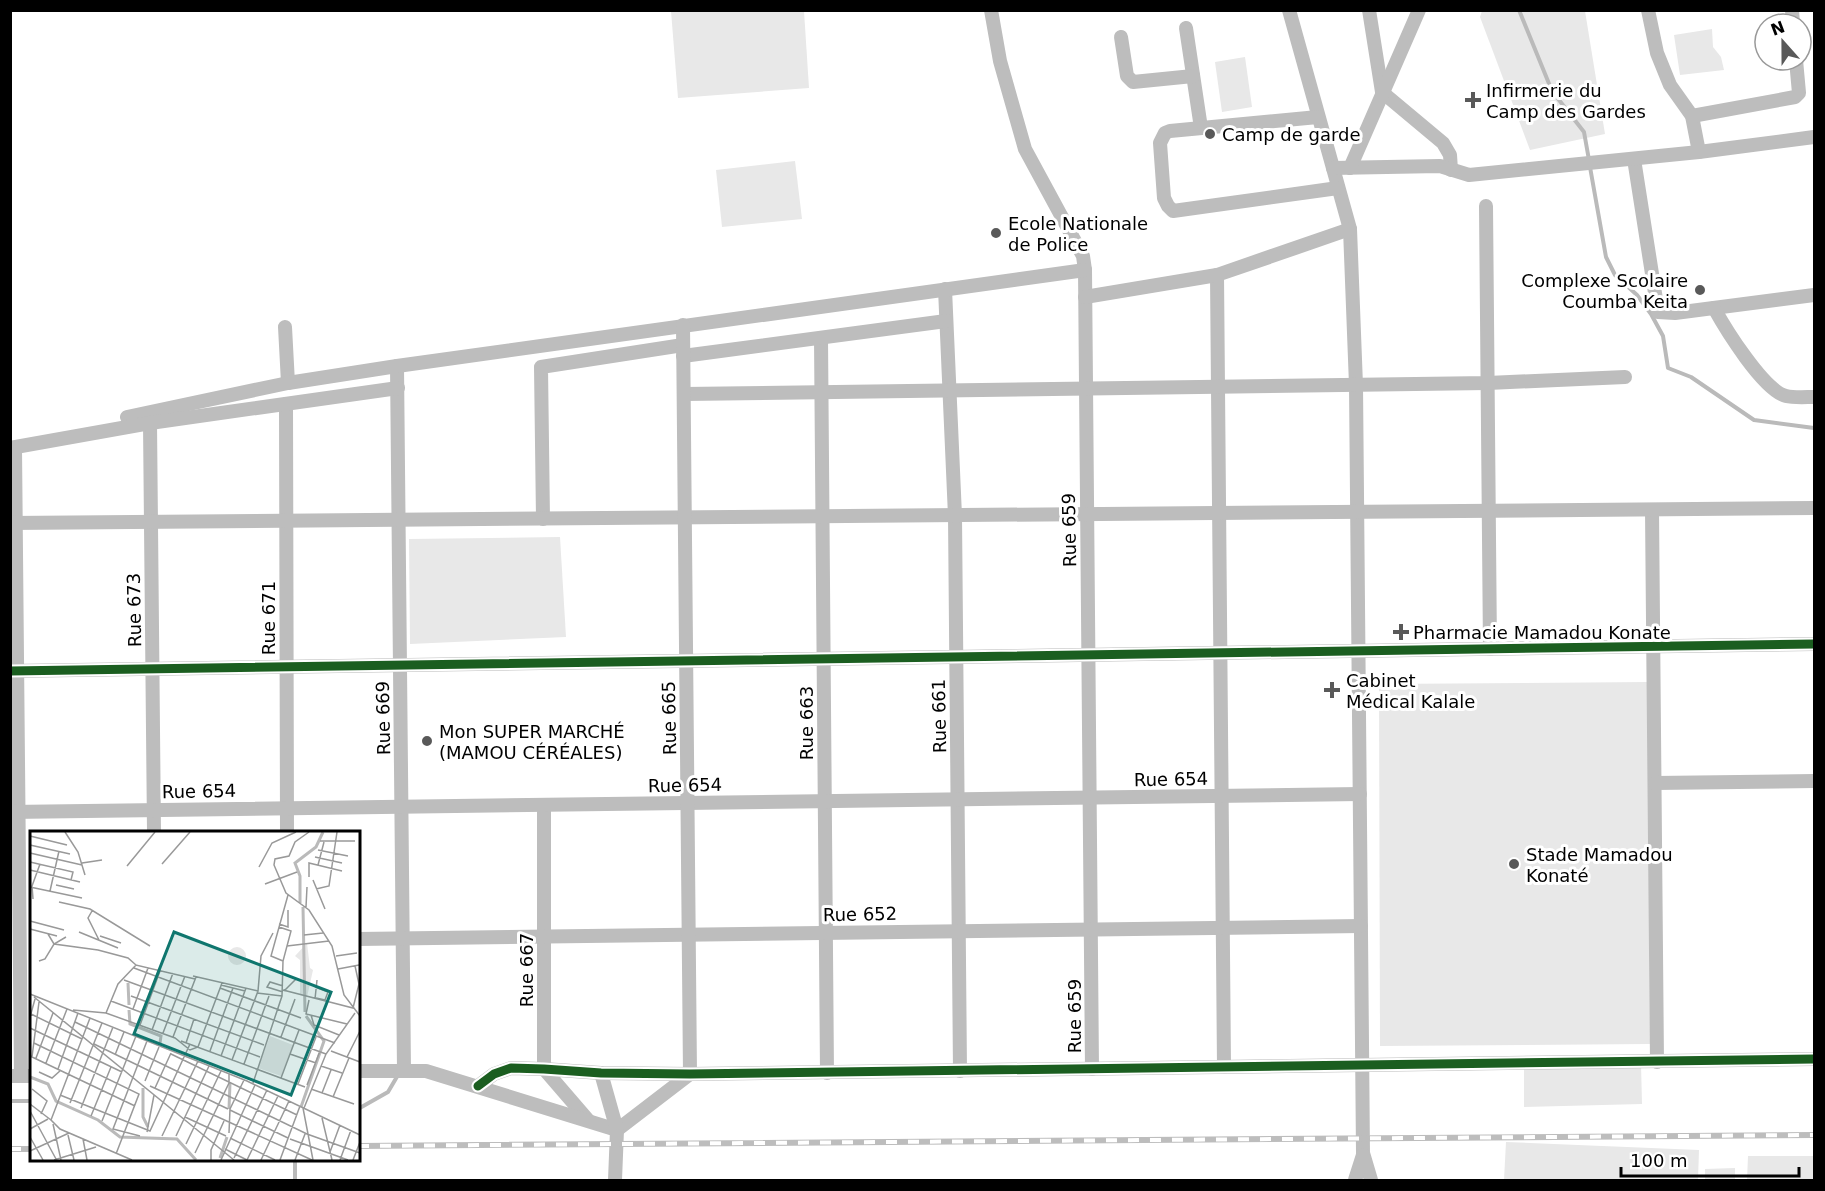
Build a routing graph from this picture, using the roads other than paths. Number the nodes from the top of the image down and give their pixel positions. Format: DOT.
graph roads {
  1 [pos="991,10"];
  2 [pos="1289,10"];
  3 [pos="1369,10"];
  4 [pos="1419,10"];
  5 [pos="1648,10"];
  6 [pos="1186,28"];
  7 [pos="1121,37"];
  8 [pos="1797,72"];
  9 [pos="1193,76"];
  10 [pos="1382,92"];
  11 [pos="1692,116"];
  12 [pos="1318,117"];
  13 [pos="1201,128"];
  14 [pos="1815,137"];
  15 [pos="1699,152"];
  16 [pos="1634,159"];
  17 [pos="1333,168"];
  18 [pos="1350,168"];
  19 [pos="1451,170"];
  20 [pos="1338,188"];
  21 [pos="1486,206"];
  22 [pos="1350,229"];
  23 [pos="1084,270"];
  24 [pos="1217,275"];
  25 [pos="945,289"];
  26 [pos="1815,295"];
  27 [pos="1085,297"];
  28 [pos="1714,308"];
  29 [pos="946,321"];
  30 [pos="683,326"];
  31 [pos="285,327"];
  32 [pos="821,338"];
  33 [pos="683,351"];
  34 [pos="397,366"];
  35 [pos="1625,377"];
  36 [pos="288,383"];
  37 [pos="1488,383"];
  38 [pos="1356,385"];
  39 [pos="1218,387"];
  40 [pos="398,388"];
  41 [pos="1086,389"];
  42 [pos="950,391"];
  43 [pos="821,392"];
  44 [pos="684,394"];
  45 [pos="1815,397"];
  46 [pos="286,404"];
  47 [pos="127,417"];
  48 [pos="150,423"];
  49 [pos="13,448"];
  50 [pos="1815,508"];
  51 [pos="1652,510"];
  52 [pos="1489,511"];
  53 [pos="1358,512"];
  54 [pos="1220,513"];
  55 [pos="1087,514"];
  56 [pos="955,516"];
  57 [pos="822,517"];
  58 [pos="685,518"];
  59 [pos="543,519"];
  60 [pos="399,520"];
  61 [pos="286,521"];
  62 [pos="151,522"];
  63 [pos="13,523"];
  64 [pos="1815,644"];
  65 [pos="1654,647"];
  66 [pos="1490,649"];
  67 [pos="1359,651"];
  68 [pos="1221,653"];
  69 [pos="1089,655"];
  70 [pos="956,657"];
  71 [pos="824,659"];
  72 [pos="686,661"];
  73 [pos="401,665"];
  74 [pos="286,667"];
  75 [pos="152,669"];
  76 [pos="14,671"];
  77 [pos="1815,781"];
  78 [pos="1655,783"];
  79 [pos="1360,794"];
  80 [pos="1222,796"];
  81 [pos="1090,798"];
  82 [pos="958,799"];
  83 [pos="825,801"];
  84 [pos="688,803"];
  85 [pos="544,805"];
  86 [pos="402,807"];
  87 [pos="287,808"];
  88 [pos="153,810"];
  89 [pos="14,812"];
  90 [pos="154,831"];
  91 [pos="288,831"];
  92 [pos="1361,926"];
  93 [pos="1223,927"];
  94 [pos="1091,929"];
  95 [pos="959,931"];
  96 [pos="826,933"];
  97 [pos="689,934"];
  98 [pos="545,936"];
  99 [pos="403,938"];
  100 [pos="360,939"];
  101 [pos="20,943"];
  102 [pos="1815,1059"];
  103 [pos="1658,1062"];
  104 [pos="1363,1065"];
  105 [pos="1224,1067"];
  106 [pos="544,1069"];
  107 [pos="1092,1069"];
  108 [pos="360,1071"];
  109 [pos="404,1071"];
  110 [pos="960,1071"];
  111 [pos="827,1072"];
  112 [pos="601,1073"];
  113 [pos="690,1074"];
  114 [pos="21,1076"];
  115 [pos="478,1086"];
  116 [pos="588,1120"];
  117 [pos="617,1130"];
  118 [pos="1363,1154"];
  119 [pos="615,1180"];
  120 [pos="1355,1180"];
  121 [pos="1371,1180"];
  1 -- 23 [label="street, Rue 659"];
  2 -- 12 [label="street"];
  3 -- 10 [label="street"];
  4 -- 10 [label="street"];
  5 -- 11 [label="street"];
  6 -- 9 [label="street"];
  7 -- 9 [label="street"];
  8 -- 11 [label="street"];
  9 -- 13 [label="street"];
  10 -- 18 [label="street"];
  10 -- 19 [label="street"];
  11 -- 15 [label="street"];
  12 -- 13 [label="street"];
  12 -- 17 [label="street"];
  13 -- 20 [label="street"];
  14 -- 15 [label="street"];
  15 -- 16 [label="street"];
  16 -- 19 [label="street"];
  16 -- 28 [label="street"];
  17 -- 18 [label="street"];
  17 -- 20 [label="street"];
  18 -- 19 [label="street"];
  20 -- 22 [label="street"];
  21 -- 37 [label="street"];
  22 -- 24 [label="street"];
  22 -- 38 [label="street"];
  23 -- 25 [label="street"];
  23 -- 27 [label="street, Rue 659"];
  24 -- 27 [label="street"];
  24 -- 39 [label="street"];
  25 -- 29 [label="street, Rue 661"];
  25 -- 30 [label="street"];
  26 -- 28 [label="street"];
  27 -- 41 [label="street, Rue 659"];
  28 -- 45 [label="street"];
  29 -- 32 [label="street"];
  29 -- 42 [label="street, Rue 661"];
  30 -- 33 [label="street, Rue 665"];
  30 -- 34 [label="street"];
  31 -- 36 [label="street"];
  32 -- 33 [label="street"];
  32 -- 43 [label="street, Rue 663"];
  33 -- 44 [label="street, Rue 665"];
  33 -- 59 [label="street"];
  34 -- 36 [label="street"];
  34 -- 40 [label="street, Rue 669"];
  35 -- 37 [label="street"];
  36 -- 47 [label="street"];
  37 -- 38 [label="street"];
  37 -- 52 [label="street"];
  38 -- 39 [label="street"];
  38 -- 53 [label="street"];
  39 -- 41 [label="street"];
  39 -- 54 [label="street"];
  40 -- 46 [label="street"];
  40 -- 60 [label="street, Rue 669"];
  41 -- 42 [label="street"];
  41 -- 55 [label="street, Rue 659"];
  42 -- 43 [label="street"];
  42 -- 56 [label="street, Rue 661"];
  43 -- 44 [label="street"];
  43 -- 57 [label="street, Rue 663"];
  44 -- 58 [label="street, Rue 665"];
  46 -- 48 [label="street"];
  46 -- 61 [label="street, Rue 671"];
  48 -- 49 [label="street"];
  48 -- 62 [label="street, Rue 673"];
  49 -- 63 [label="street"];
  50 -- 51 [label="street"];
  51 -- 52 [label="street"];
  51 -- 65 [label="street"];
  52 -- 53 [label="street"];
  52 -- 66 [label="street"];
  53 -- 54 [label="street"];
  53 -- 67 [label="street"];
  54 -- 55 [label="street"];
  54 -- 68 [label="street"];
  55 -- 56 [label="street"];
  55 -- 69 [label="street, Rue 659"];
  56 -- 57 [label="street"];
  56 -- 70 [label="street, Rue 661"];
  57 -- 58 [label="street"];
  57 -- 71 [label="street, Rue 663"];
  58 -- 59 [label="street"];
  58 -- 72 [label="street, Rue 665"];
  59 -- 60 [label="street"];
  60 -- 61 [label="street"];
  60 -- 73 [label="street, Rue 669"];
  61 -- 62 [label="street"];
  61 -- 74 [label="street, Rue 671"];
  62 -- 63 [label="street"];
  62 -- 75 [label="street, Rue 673"];
  63 -- 76 [label="street"];
  64 -- 65 [label="street"];
  65 -- 66 [label="street"];
  65 -- 78 [label="street"];
  66 -- 67 [label="street"];
  67 -- 68 [label="street"];
  67 -- 79 [label="street"];
  68 -- 69 [label="street"];
  68 -- 80 [label="street"];
  69 -- 70 [label="street"];
  69 -- 81 [label="street, Rue 659"];
  70 -- 71 [label="street"];
  70 -- 82 [label="street, Rue 661"];
  71 -- 72 [label="street"];
  71 -- 83 [label="street, Rue 663"];
  72 -- 73 [label="street"];
  72 -- 84 [label="street, Rue 665"];
  73 -- 74 [label="street"];
  73 -- 86 [label="street, Rue 669"];
  74 -- 75 [label="street"];
  74 -- 87 [label="street, Rue 671"];
  75 -- 76 [label="street"];
  75 -- 88 [label="street, Rue 673"];
  76 -- 89 [label="street"];
  77 -- 78 [label="street"];
  78 -- 103 [label="street"];
  79 -- 80 [label="street, Rue 654"];
  79 -- 92 [label="street"];
  80 -- 81 [label="street, Rue 654"];
  80 -- 93 [label="street"];
  81 -- 82 [label="street, Rue 654"];
  81 -- 94 [label="street, Rue 659"];
  82 -- 83 [label="street, Rue 654"];
  82 -- 95 [label="street, Rue 661"];
  83 -- 84 [label="street, Rue 654"];
  83 -- 96 [label="street, Rue 663"];
  84 -- 85 [label="street, Rue 654"];
  84 -- 97 [label="street, Rue 665"];
  85 -- 86 [label="street, Rue 654"];
  85 -- 98 [label="street, Rue 667"];
  86 -- 87 [label="street, Rue 654"];
  86 -- 99 [label="street, Rue 669"];
  87 -- 88 [label="street, Rue 654"];
  87 -- 91 [label="street, Rue 671"];
  88 -- 89 [label="street, Rue 654"];
  88 -- 90 [label="street, Rue 673"];
  89 -- 101 [label="street"];
  92 -- 93 [label="street, Rue 652"];
  92 -- 104 [label="street"];
  93 -- 94 [label="street, Rue 652"];
  93 -- 105 [label="street"];
  94 -- 95 [label="street, Rue 652"];
  94 -- 107 [label="street, Rue 659"];
  95 -- 96 [label="street, Rue 652"];
  95 -- 110 [label="street, Rue 661"];
  96 -- 97 [label="street, Rue 652"];
  96 -- 111 [label="street, Rue 663"];
  97 -- 98 [label="street, Rue 652"];
  97 -- 113 [label="street, Rue 665"];
  98 -- 99 [label="street, Rue 652"];
  98 -- 106 [label="street, Rue 667"];
  99 -- 100 [label="street, Rue 652"];
  99 -- 109 [label="street, Rue 669"];
  101 -- 114 [label="street"];
  102 -- 103 [label="street"];
  103 -- 104 [label="street"];
  104 -- 105 [label="street"];
  104 -- 118 [label="street"];
  105 -- 107 [label="street"];
  106 -- 112 [label="street"];
  106 -- 115 [label="street"];
  106 -- 116 [label="street"];
  107 -- 110 [label="street"];
  108 -- 109 [label="street"];
  109 -- 115 [label="street"];
  110 -- 111 [label="street"];
  111 -- 113 [label="street"];
  112 -- 113 [label="street"];
  112 -- 117 [label="street"];
  113 -- 117 [label="street"];
  115 -- 116 [label="street"];
  116 -- 117 [label="street"];
  117 -- 119 [label="street"];
  118 -- 120 [label="street"];
  118 -- 121 [label="street"];
}
